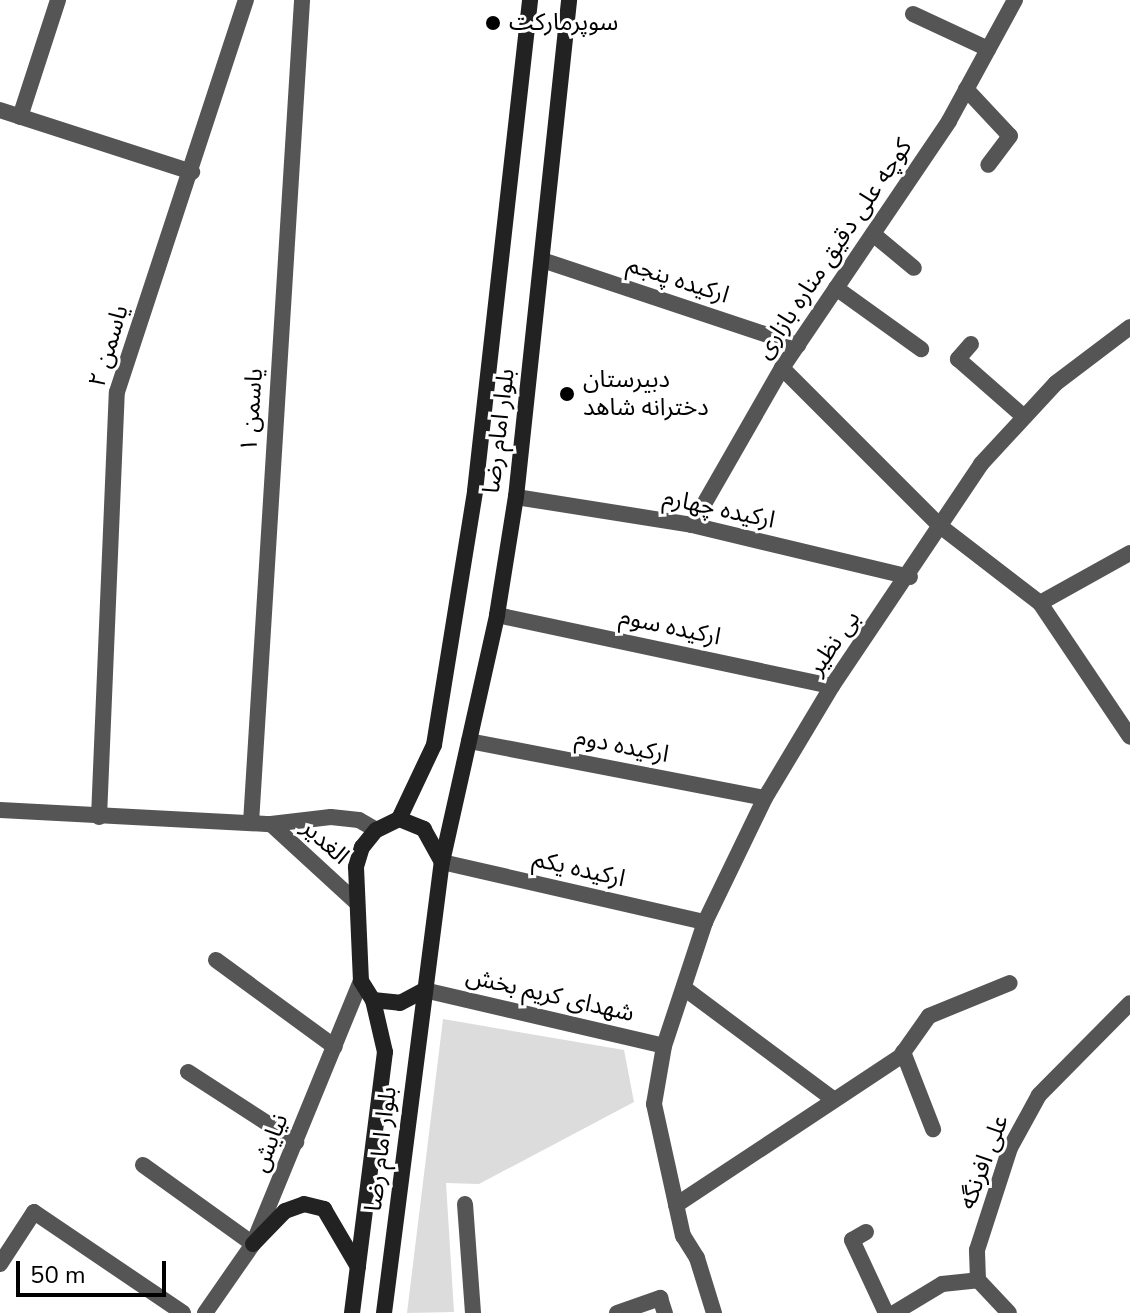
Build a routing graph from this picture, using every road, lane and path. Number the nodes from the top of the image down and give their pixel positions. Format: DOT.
graph roads {
  1 [pos="58,0"];
  2 [pos="246,0"];
  3 [pos="302,0"];
  4 [pos="530,0"];
  5 [pos="569,0"];
  6 [pos="1015,0"];
  7 [pos="913,14"];
  8 [pos="988,49"];
  9 [pos="966,89"];
  10 [pos="0,110"];
  11 [pos="20,117"];
  12 [pos="988,165"];
  13 [pos="192,172"];
  14 [pos="873,234"];
  15 [pos="542,260"];
  16 [pos="914,268"];
  17 [pos="836,288"];
  18 [pos="1130,327"];
  19 [pos="971,344"];
  20 [pos="798,345"];
  21 [pos="921,349"];
  22 [pos="782,368"];
  23 [pos="1024,417"];
  24 [pos="516,497"];
  25 [pos="692,525"];
  26 [pos="940,526"];
  27 [pos="1130,554"];
  28 [pos="910,577"];
  29 [pos="1040,603"];
  30 [pos="497,615"];
  31 [pos="832,686"];
  32 [pos="1130,737"];
  33 [pos="469,741"];
  34 [pos="765,798"];
  35 [pos="0,810"];
  36 [pos="99,817"];
  37 [pos="399,819"];
  38 [pos="251,823"];
  39 [pos="271,824"];
  40 [pos="376,830"];
  41 [pos="442,862"];
  42 [pos="357,903"];
  43 [pos="705,922"];
  44 [pos="216,960"];
  45 [pos="361,981"];
  46 [pos="1010,983"];
  47 [pos="684,988"];
  48 [pos="424,990"];
  49 [pos="373,1000"];
  50 [pos="1130,1003"];
  51 [pos="664,1046"];
  52 [pos="335,1047"];
  53 [pos="903,1052"];
  54 [pos="188,1072"];
  55 [pos="834,1100"];
  56 [pos="933,1129"];
  57 [pos="296,1142"];
  58 [pos="143,1165"];
  59 [pos="465,1204"];
  60 [pos="676,1205"];
  61 [pos="866,1232"];
  62 [pos="253,1244"];
  63 [pos="6,1246"];
  64 [pos="0,1264"];
  65 [pos="358,1267"];
  66 [pos="978,1280"];
  67 [pos="183,1313"];
  68 [pos="205,1313"];
  69 [pos="352,1313"];
  70 [pos="384,1313"];
  71 [pos="473,1313"];
  72 [pos="617,1313"];
  73 [pos="665,1313"];
  74 [pos="714,1313"];
  75 [pos="886,1313"];
  76 [pos="894,1313"];
  77 [pos="1009,1313"];
  1 -- 11 [label="street"];
  2 -- 13 [label="street, یاسمن ۲"];
  3 -- 38 [label="street, یاسمن ۱"];
  4 -- 37 [label="main road, بلوار امام رضا"];
  5 -- 15 [label="main road, بلوار امام رضا"];
  6 -- 8 [label="street, کوچه علی دقیق مناره بازاری"];
  7 -- 8 [label="street"];
  8 -- 9 [label="street, کوچه علی دقیق مناره بازاری"];
  9 -- 12 [label="street"];
  9 -- 14 [label="street, کوچه علی دقیق مناره بازاری"];
  10 -- 11 [label="street"];
  11 -- 13 [label="street"];
  13 -- 36 [label="street, یاسمن ۲"];
  14 -- 16 [label="street"];
  14 -- 17 [label="street, کوچه علی دقیق مناره بازاری"];
  15 -- 20 [label="street, ارکیده پنجم"];
  15 -- 24 [label="main road, بلوار امام رضا"];
  17 -- 20 [label="street, کوچه علی دقیق مناره بازاری"];
  17 -- 21 [label="street"];
  18 -- 23 [label="street, بی نظیر"];
  19 -- 23 [label="street"];
  20 -- 22 [label="street, کوچه علی دقیق مناره بازاری"];
  22 -- 25 [label="street, کوچه علی دقیق مناره بازاری"];
  22 -- 26 [label="street"];
  23 -- 26 [label="street, بی نظیر"];
  24 -- 25 [label="street, ارکیده چهارم"];
  24 -- 30 [label="main road, بلوار امام رضا"];
  25 -- 28 [label="street, ارکیده چهارم"];
  26 -- 28 [label="street, بی نظیر"];
  26 -- 29 [label="street"];
  27 -- 29 [label="street"];
  28 -- 31 [label="street, بی نظیر"];
  29 -- 32 [label="street"];
  30 -- 31 [label="street, ارکیده سوم"];
  30 -- 33 [label="main road, بلوار امام رضا"];
  31 -- 34 [label="street, بی نظیر"];
  33 -- 34 [label="street, ارکیده دوم"];
  33 -- 41 [label="main road, بلوار امام رضا"];
  34 -- 43 [label="street, بی نظیر"];
  35 -- 36 [label="street"];
  36 -- 38 [label="street"];
  37 -- 40 [label="main road"];
  37 -- 41 [label="main road"];
  38 -- 39 [label="street"];
  39 -- 40 [label="street, الغدیر"];
  39 -- 42 [label="street, الغدیر"];
  40 -- 42 [label="main road"];
  41 -- 43 [label="street, ارکیده یکم"];
  41 -- 48 [label="main road, بلوار امام رضا"];
  42 -- 45 [label="main road"];
  43 -- 47 [label="street, بی نظیر"];
  44 -- 52 [label="street"];
  45 -- 49 [label="main road, بلوار امام رضا"];
  45 -- 52 [label="street, نیایش"];
  46 -- 53 [label="street"];
  47 -- 51 [label="street, بی نظیر"];
  47 -- 55 [label="street"];
  48 -- 49 [label="main road"];
  48 -- 51 [label="street, شهدای کریم بخش"];
  48 -- 70 [label="main road, بلوار امام رضا"];
  49 -- 65 [label="main road, بلوار امام رضا"];
  50 -- 66 [label="street, علی افرنگه"];
  51 -- 60 [label="street, بی نظیر"];
  52 -- 57 [label="street, نیایش"];
  53 -- 55 [label="street"];
  53 -- 56 [label="street"];
  54 -- 57 [label="street"];
  55 -- 60 [label="street"];
  57 -- 62 [label="street, نیایش"];
  58 -- 62 [label="street"];
  59 -- 71 [label="street"];
  60 -- 74 [label="street, بی نظیر"];
  61 -- 75 [label="street"];
  62 -- 65 [label="main road"];
  62 -- 68 [label="street, نیایش"];
  63 -- 64 [label="street"];
  63 -- 67 [label="street"];
  65 -- 69 [label="main road, بلوار امام رضا"];
  66 -- 76 [label="street"];
  66 -- 77 [label="street"];
  72 -- 73 [label="street"];
}
